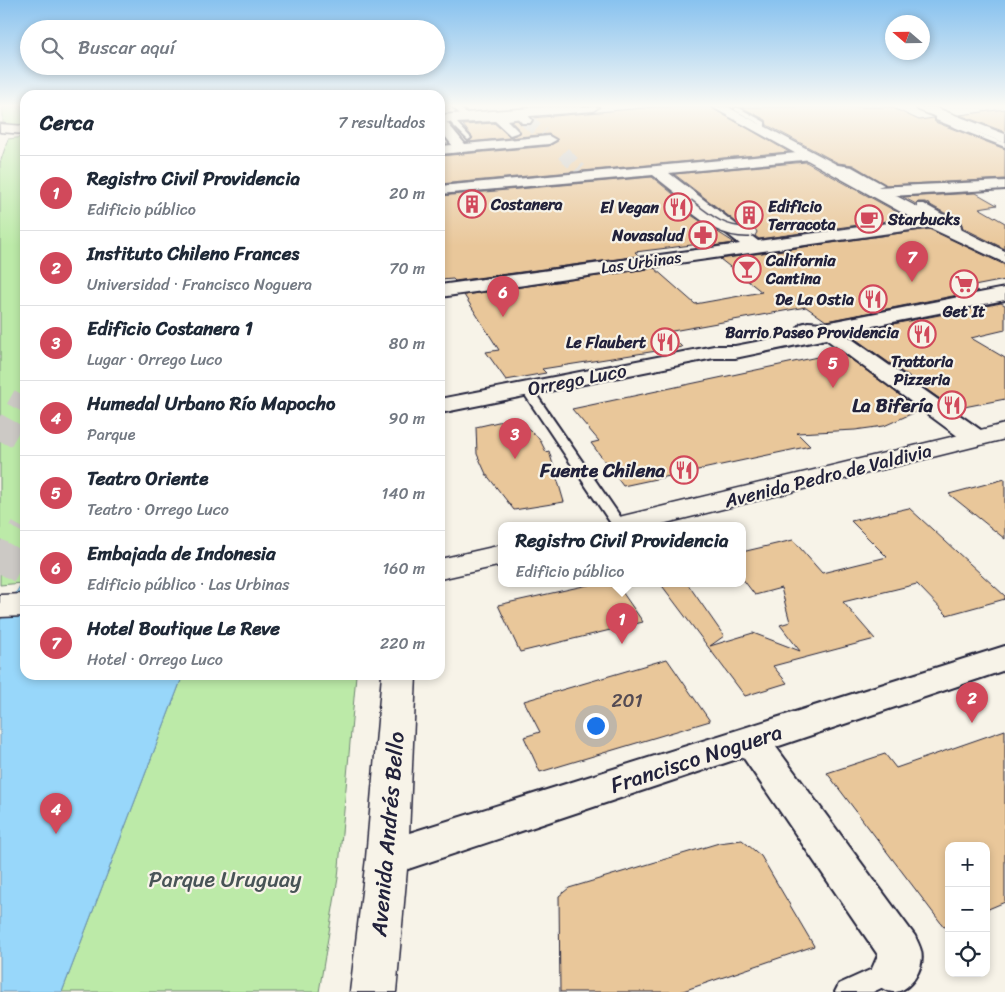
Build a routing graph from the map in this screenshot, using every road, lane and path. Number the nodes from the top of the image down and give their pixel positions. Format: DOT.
graph roads {
  1 [pos="803,153"];
  2 [pos="808,156"];
  3 [pos="660,173"];
  4 [pos="1005,185"];
  5 [pos="445,189"];
  6 [pos="878,189"];
  7 [pos="921,206"];
  8 [pos="932,222"];
  9 [pos="959,236"];
  10 [pos="749,239"];
  11 [pos="1001,254"];
  12 [pos="445,290"];
  13 [pos="1005,294"];
  14 [pos="825,329"];
  15 [pos="527,389"];
  16 [pos="445,405"];
  17 [pos="1005,431"];
  18 [pos="976,438"];
  19 [pos="616,522"];
  20 [pos="635,522"];
  21 [pos="498,556"];
  22 [pos="445,568"];
  23 [pos="20,605"];
  24 [pos="0,606"];
  25 [pos="1005,658"];
  26 [pos="399,680"];
  27 [pos="751,740"];
  28 [pos="387,858"];
  29 [pos="893,971"];
  30 [pos="373,992"];
  31 [pos="847,992"];
  1 -- 2 [label="main road"];
  2 -- 3 [label="street"];
  2 -- 6 [label="main road"];
  3 -- 5 [label="street"];
  3 -- 10 [label="street"];
  4 -- 6 [label="street"];
  6 -- 8 [label="main road"];
  7 -- 9 [label="lane"];
  8 -- 9 [label="main road"];
  8 -- 10 [label="street, Las Urbinas"];
  9 -- 11 [label="main road"];
  10 -- 12 [label="street, Las Urbinas"];
  13 -- 14 [label="street, Orrego Luco"];
  14 -- 15 [label="street, Orrego Luco"];
  14 -- 18 [label="street"];
  15 -- 16 [label="street, Orrego Luco"];
  15 -- 19 [label="lane"];
  17 -- 18 [label="main road, Avenida Pedro de Valdivia"];
  18 -- 20 [label="main road, Avenida Pedro de Valdivia"];
  21 -- 22 [label="main road"];
  23 -- 24 [label="main road"];
  25 -- 27 [label="street, Francisco Noguera"];
  26 -- 28 [label="main road, Avenida Andrés Bello"];
  27 -- 28 [label="street, Francisco Noguera"];
  27 -- 29 [label="street"];
  28 -- 30 [label="main road, Avenida Andrés Bello"];
  29 -- 31 [label="lane"];
}
